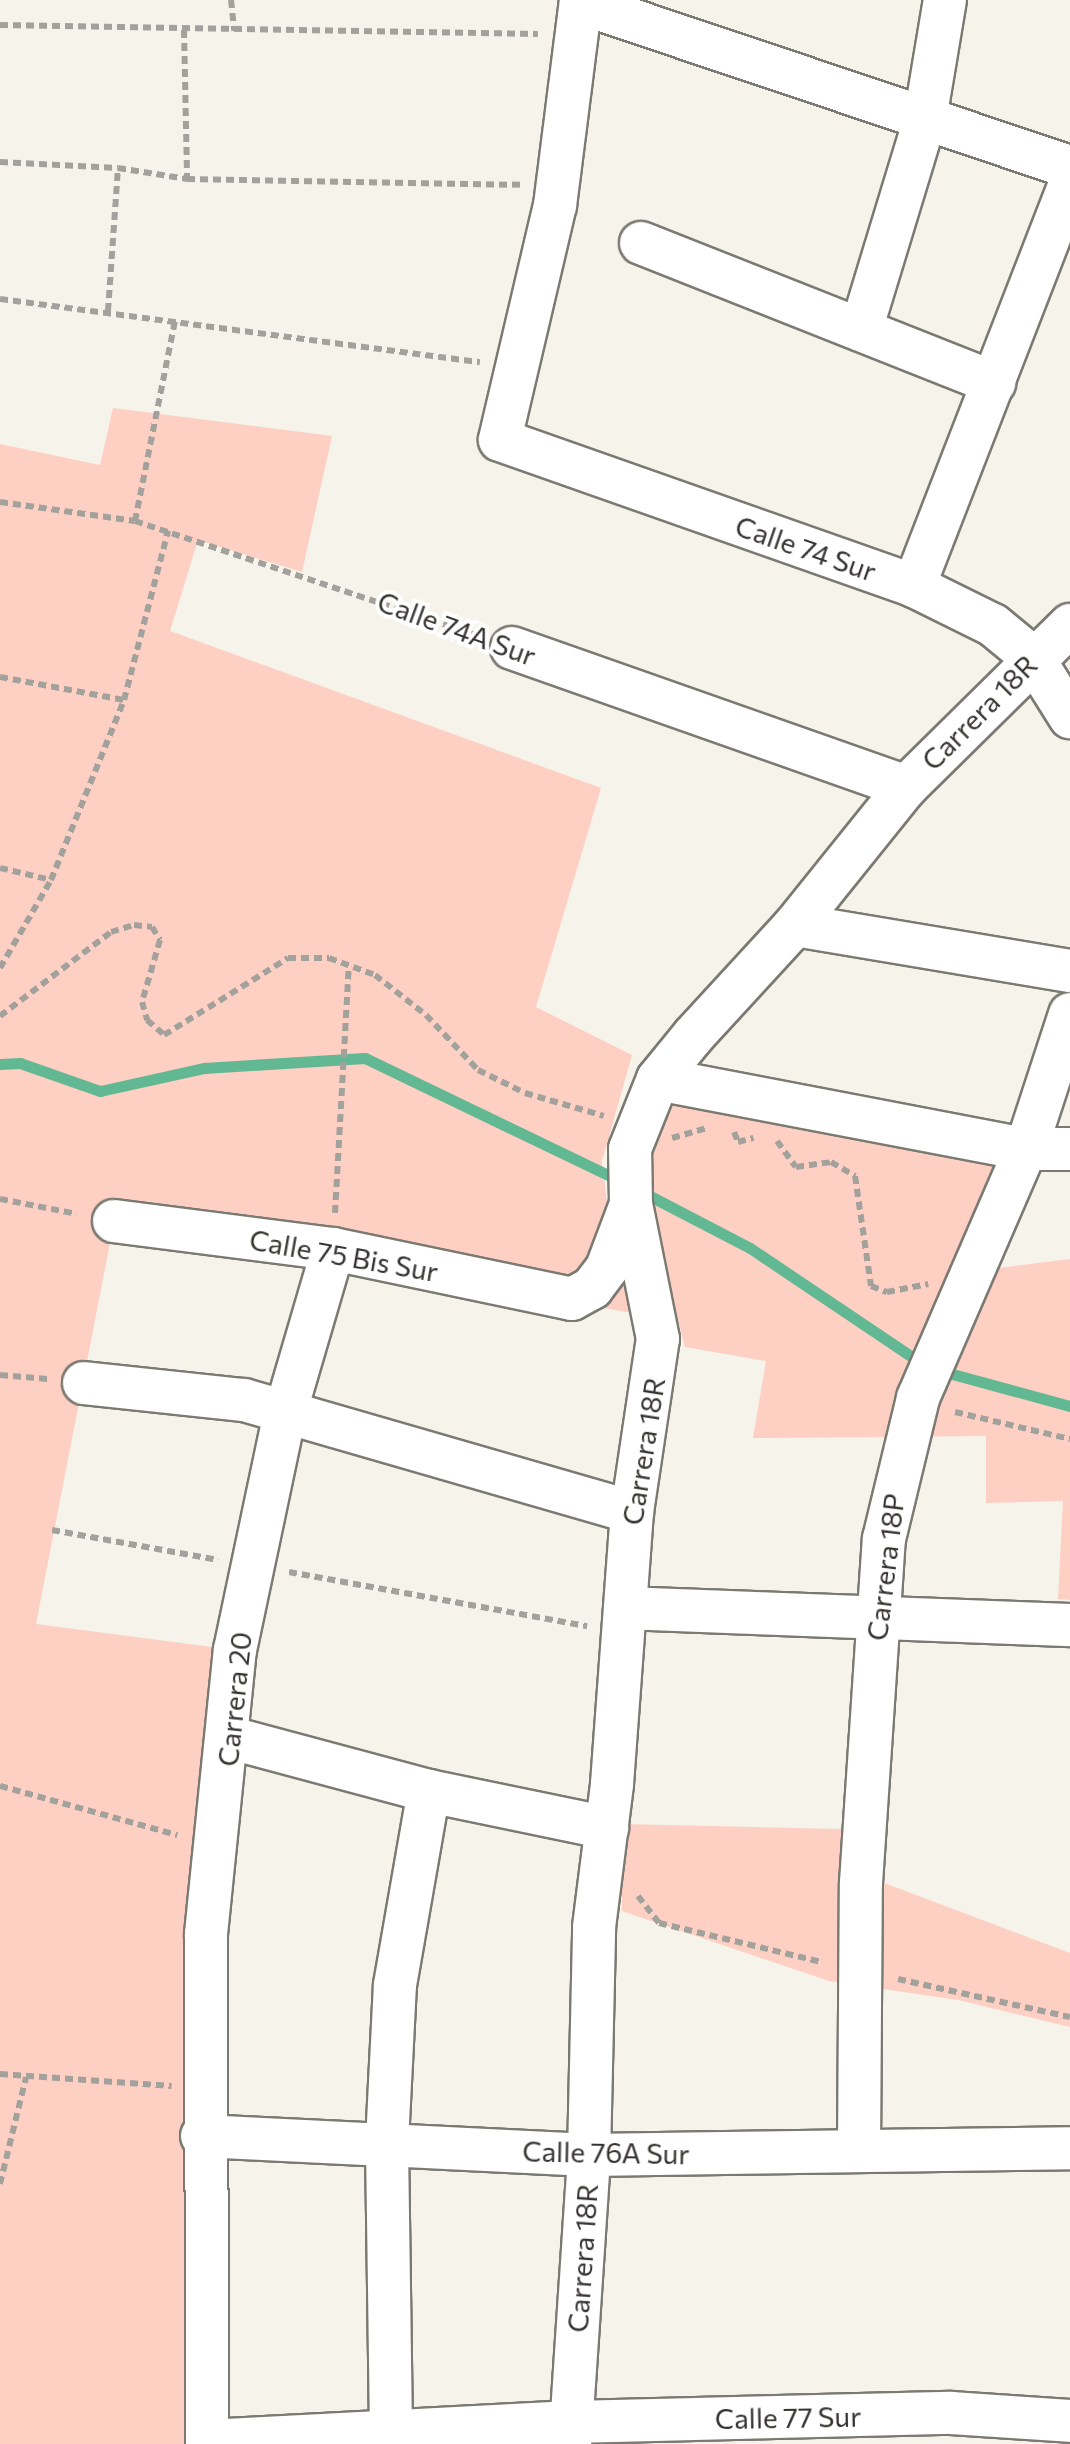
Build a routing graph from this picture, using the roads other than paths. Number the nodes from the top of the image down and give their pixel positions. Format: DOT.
graph roads {
  1 [pos="945,0"];
  2 [pos="581,13"];
  3 [pos="925,119"];
  4 [pos="1070,167"];
  5 [pos="1070,184"];
  6 [pos="641,243"];
  7 [pos="861,330"];
  8 [pos="994,383"];
  9 [pos="914,586"];
  10 [pos="1070,625"];
  11 [pos="512,648"];
  12 [pos="1032,658"];
  13 [pos="1070,717"];
  14 [pos="906,787"];
  15 [pos="795,925"];
  16 [pos="1070,971"];
  17 [pos="1070,1014"];
  18 [pos="658,1079"];
  19 [pos="1026,1148"];
  20 [pos="1070,1150"];
  21 [pos="631,1204"];
  22 [pos="114,1221"];
  23 [pos="333,1249"];
  24 [pos="84,1383"];
  25 [pos="284,1417"];
  26 [pos="632,1512"];
  27 [pos="876,1614"];
  28 [pos="624,1620"];
  29 [pos="1070,1625"];
  30 [pos="230,1738"];
  31 [pos="429,1791"];
  32 [pos="607,1828"];
  33 [pos="202,2136"];
  34 [pos="387,2142"];
  35 [pos="1070,2148"];
  36 [pos="859,2152"];
  37 [pos="588,2155"];
  38 [pos="1070,2422"];
  39 [pos="391,2432"];
  40 [pos="571,2433"];
  41 [pos="207,2442"];
  1 -- 3 [label="street"];
  2 -- 3 [label="street"];
  2 -- 9 [label="street, Calle 74 Sur"];
  3 -- 4 [label="street"];
  3 -- 7 [label="street"];
  5 -- 8 [label="street"];
  6 -- 7 [label="street"];
  7 -- 8 [label="street"];
  8 -- 9 [label="street"];
  9 -- 12 [label="street, Calle 74 Sur"];
  10 -- 12 [label="street, Carrera 18R"];
  11 -- 14 [label="street, Calle 74A Sur"];
  12 -- 13 [label="street, Calle 74 Sur"];
  12 -- 14 [label="street, Carrera 18R"];
  14 -- 15 [label="street, Carrera 18R"];
  15 -- 16 [label="street"];
  15 -- 18 [label="street, Carrera 18R"];
  17 -- 19 [label="street, Carrera 18P"];
  18 -- 19 [label="street"];
  18 -- 21 [label="street, Carrera 18R"];
  19 -- 20 [label="street"];
  19 -- 27 [label="street, Carrera 18P"];
  21 -- 23 [label="street, Calle 75 Bis Sur"];
  21 -- 26 [label="street, Carrera 18R"];
  22 -- 23 [label="street, Calle 75 Bis Sur"];
  23 -- 25 [label="street, Carrera 20"];
  24 -- 25 [label="street"];
  25 -- 26 [label="street"];
  25 -- 30 [label="street, Carrera 20"];
  26 -- 28 [label="street, Carrera 18R"];
  27 -- 28 [label="street"];
  27 -- 29 [label="street"];
  27 -- 36 [label="street, Carrera 18P"];
  28 -- 32 [label="street, Carrera 18R"];
  30 -- 31 [label="street"];
  30 -- 33 [label="street, Carrera 20"];
  31 -- 32 [label="street"];
  31 -- 34 [label="street"];
  32 -- 37 [label="street, Carrera 18R"];
  33 -- 34 [label="street, Calle 76A Sur"];
  33 -- 41 [label="street, Carrera 20"];
  34 -- 37 [label="street, Calle 76A Sur"];
  34 -- 39 [label="street"];
  35 -- 36 [label="street, Calle 76A Sur"];
  36 -- 37 [label="street, Calle 76A Sur"];
  37 -- 40 [label="street, Carrera 18R"];
  38 -- 40 [label="street, Calle 77 Sur"];
  39 -- 40 [label="street, Calle 77 Sur"];
  39 -- 41 [label="street, Calle 77 Sur"];
}
